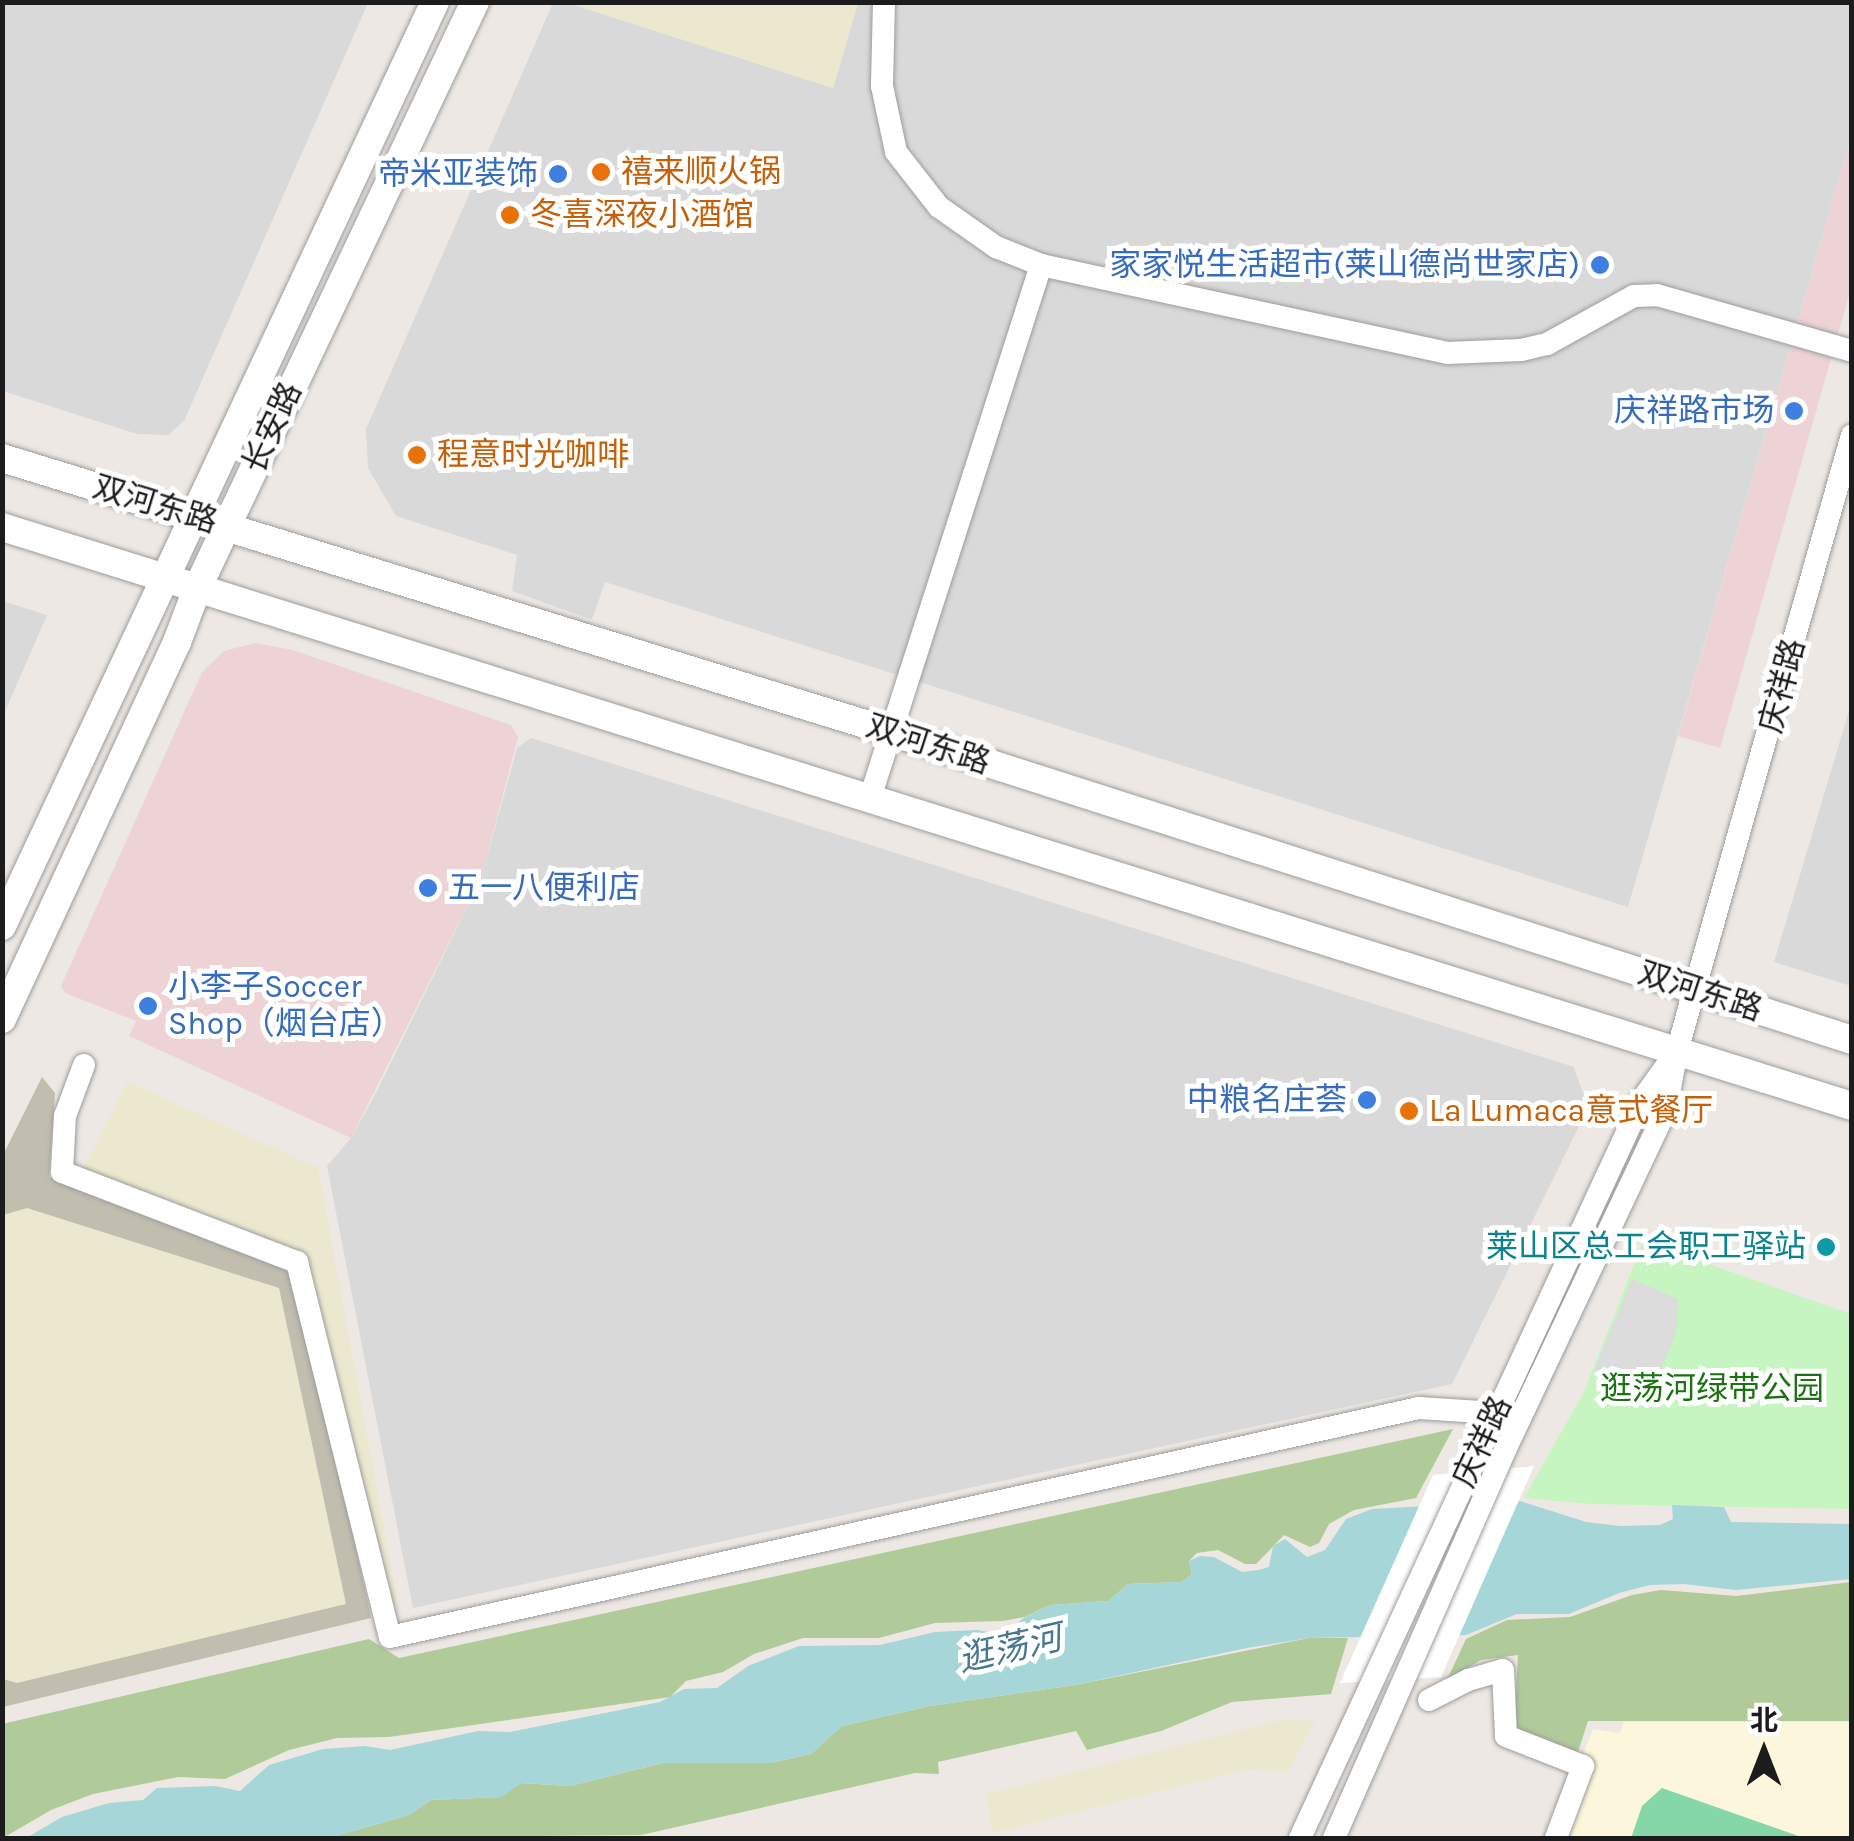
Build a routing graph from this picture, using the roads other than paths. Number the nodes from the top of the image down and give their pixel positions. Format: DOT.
graph roads {
  1 [pos="435,2"];
  2 [pos="475,2"];
  3 [pos="884,2"];
  4 [pos="1040,265"];
  5 [pos="1852,352"];
  6 [pos="1852,435"];
  7 [pos="2,458"];
  8 [pos="191,516"];
  9 [pos="2,527"];
  10 [pos="226,528"];
  11 [pos="163,578"];
  12 [pos="197,589"];
  13 [pos="888,731"];
  14 [pos="870,798"];
  15 [pos="2,926"];
  16 [pos="1696,991"];
  17 [pos="2,1019"];
  18 [pos="1852,1040"];
  19 [pos="1677,1051"];
  20 [pos="84,1065"];
  21 [pos="1852,1106"];
  22 [pos="1496,1413"];
  23 [pos="1429,1700"];
  24 [pos="1300,1838"];
  25 [pos="1334,1838"];
  26 [pos="1556,1838"];
  1 -- 8 [label="street, 长安路"];
  2 -- 10 [label="street, 长安路"];
  3 -- 4 [label="street"];
  4 -- 5 [label="street"];
  4 -- 13 [label="street"];
  6 -- 16 [label="street, 庆祥路"];
  7 -- 8 [label="street, 双河东路"];
  8 -- 10 [label="street, 双河东路"];
  8 -- 11 [label="street, 长安路"];
  9 -- 11 [label="street, 双河东路"];
  10 -- 12 [label="street, 长安路"];
  10 -- 13 [label="street, 双河东路"];
  11 -- 12 [label="street, 双河东路"];
  11 -- 15 [label="street, 长安路"];
  12 -- 14 [label="street, 双河东路"];
  12 -- 17 [label="street, 长安路"];
  13 -- 14 [label="street"];
  13 -- 16 [label="street, 双河东路"];
  14 -- 19 [label="street, 双河东路"];
  16 -- 18 [label="street, 双河东路"];
  16 -- 19 [label="street, 庆祥路"];
  19 -- 21 [label="street, 双河东路"];
  19 -- 22 [label="street, 庆祥路"];
  19 -- 25 [label="street, 庆祥路"];
  20 -- 22 [label="street"];
  22 -- 24 [label="street, 庆祥路"];
  23 -- 26 [label="street"];
}
